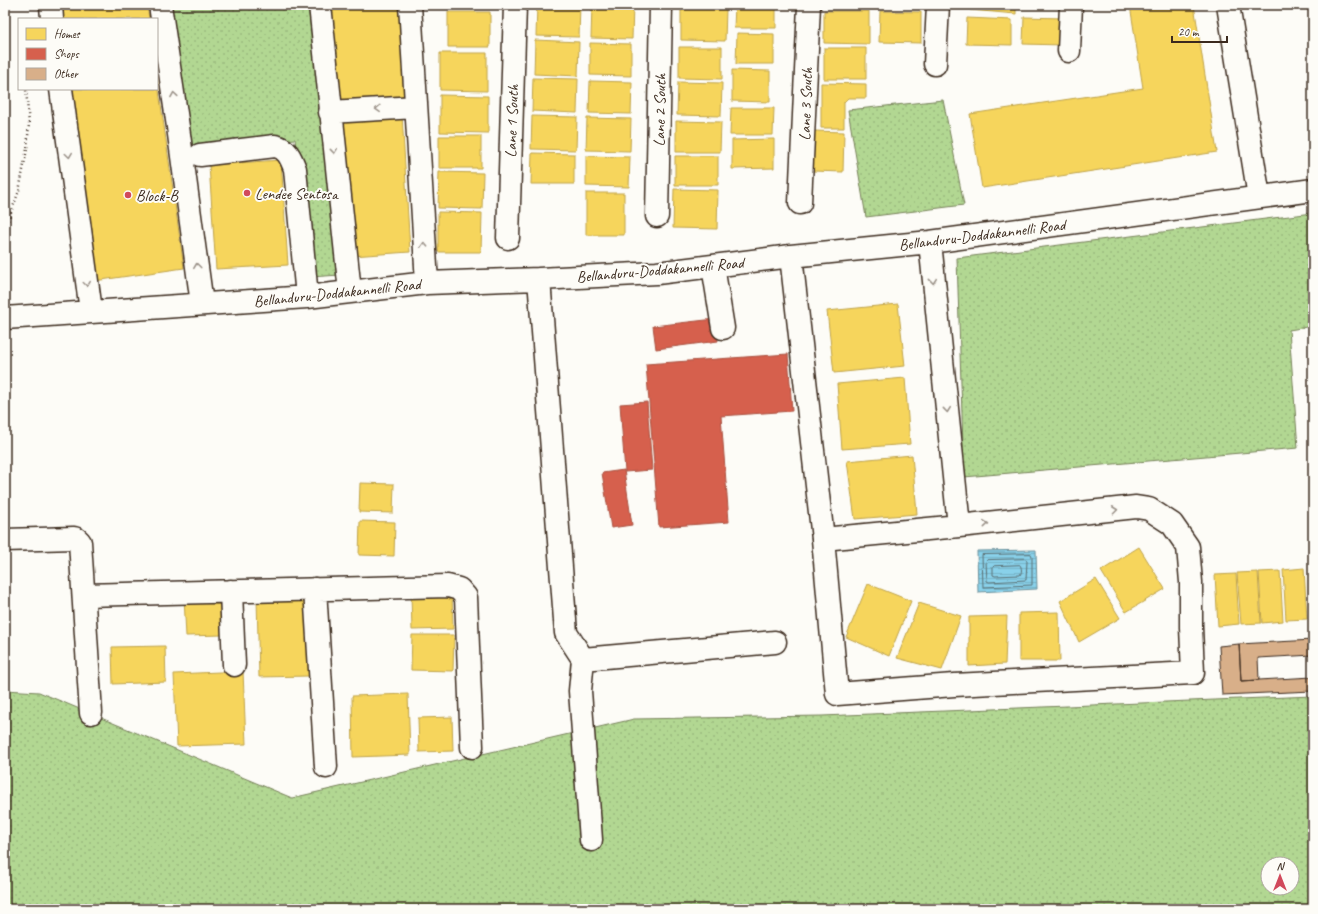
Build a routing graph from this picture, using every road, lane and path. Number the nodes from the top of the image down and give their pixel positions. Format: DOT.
graph roads {
  1 [pos="50,5"];
  2 [pos="160,5"];
  3 [pos="320,5"];
  4 [pos="410,5"];
  5 [pos="515,5"];
  6 [pos="661,5"];
  7 [pos="809,5"];
  8 [pos="938,5"];
  9 [pos="1071,5"];
  10 [pos="1228,5"];
  11 [pos="52,18"];
  12 [pos="1070,51"];
  13 [pos="935,64"];
  14 [pos="26,90"];
  15 [pos="61,90"];
  16 [pos="416,107"];
  17 [pos="330,112"];
  18 [pos="200,155"];
  19 [pos="1313,190"];
  20 [pos="1259,197"];
  21 [pos="800,203"];
  22 [pos="657,216"];
  23 [pos="508,238"];
  24 [pos="930,242"];
  25 [pos="5,244"];
  26 [pos="791,256"];
  27 [pos="713,266"];
  28 [pos="539,279"];
  29 [pos="427,283"];
  30 [pos="350,292"];
  31 [pos="307,297"];
  32 [pos="202,304"];
  33 [pos="91,311"];
  34 [pos="5,318"];
  35 [pos="723,328"];
  36 [pos="959,526"];
  37 [pos="823,539"];
  38 [pos="5,540"];
  39 [pos="315,589"];
  40 [pos="231,591"];
  41 [pos="84,595"];
  42 [pos="775,642"];
  43 [pos="582,659"];
  44 [pos="234,665"];
  45 [pos="91,713"];
  46 [pos="472,747"];
  47 [pos="326,767"];
  48 [pos="591,840"];
  1 -- 11 [label="street"];
  32 -- 2 [label="street, one-way"];
  3 -- 17 [label="street"];
  4 -- 16 [label="street"];
  5 -- 23 [label="street, Lane 1 South"];
  6 -- 22 [label="street, Lane 2 South"];
  7 -- 21 [label="street, Lane 3 South"];
  8 -- 13 [label="street"];
  9 -- 12 [label="street"];
  10 -- 20 [label="street"];
  14 -- 25 [label="path"];
  15 -- 33 [label="street, one-way"];
  16 -- 17 [label="street, one-way"];
  29 -- 16 [label="street, one-way"];
  17 -- 30 [label="street, one-way"];
  18 -- 31 [label="street"];
  19 -- 20 [label="street, Bellanduru-Doddakannelli Road"];
  20 -- 24 [label="street, Bellanduru-Doddakannelli Road"];
  24 -- 26 [label="street, Bellanduru-Doddakannelli Road"];
  24 -- 36 [label="street, one-way"];
  26 -- 27 [label="street, Bellanduru-Doddakannelli Road"];
  26 -- 37 [label="street"];
  27 -- 28 [label="street, Bellanduru-Doddakannelli Road"];
  27 -- 35 [label="street"];
  28 -- 29 [label="street, Bellanduru-Doddakannelli Road"];
  28 -- 43 [label="street"];
  29 -- 30 [label="street, Bellanduru-Doddakannelli Road"];
  30 -- 31 [label="street, Bellanduru-Doddakannelli Road"];
  31 -- 32 [label="street, Bellanduru-Doddakannelli Road"];
  32 -- 33 [label="street, Bellanduru-Doddakannelli Road"];
  33 -- 34 [label="street, Bellanduru-Doddakannelli Road"];
  36 -- 37 [label="street"];
  36 -- 37 [label="street, one-way"];
  38 -- 41 [label="street"];
  39 -- 40 [label="street"];
  39 -- 46 [label="street"];
  39 -- 47 [label="street"];
  40 -- 41 [label="street"];
  40 -- 44 [label="street"];
  41 -- 45 [label="street"];
  42 -- 43 [label="street"];
  43 -- 48 [label="street"];
}
